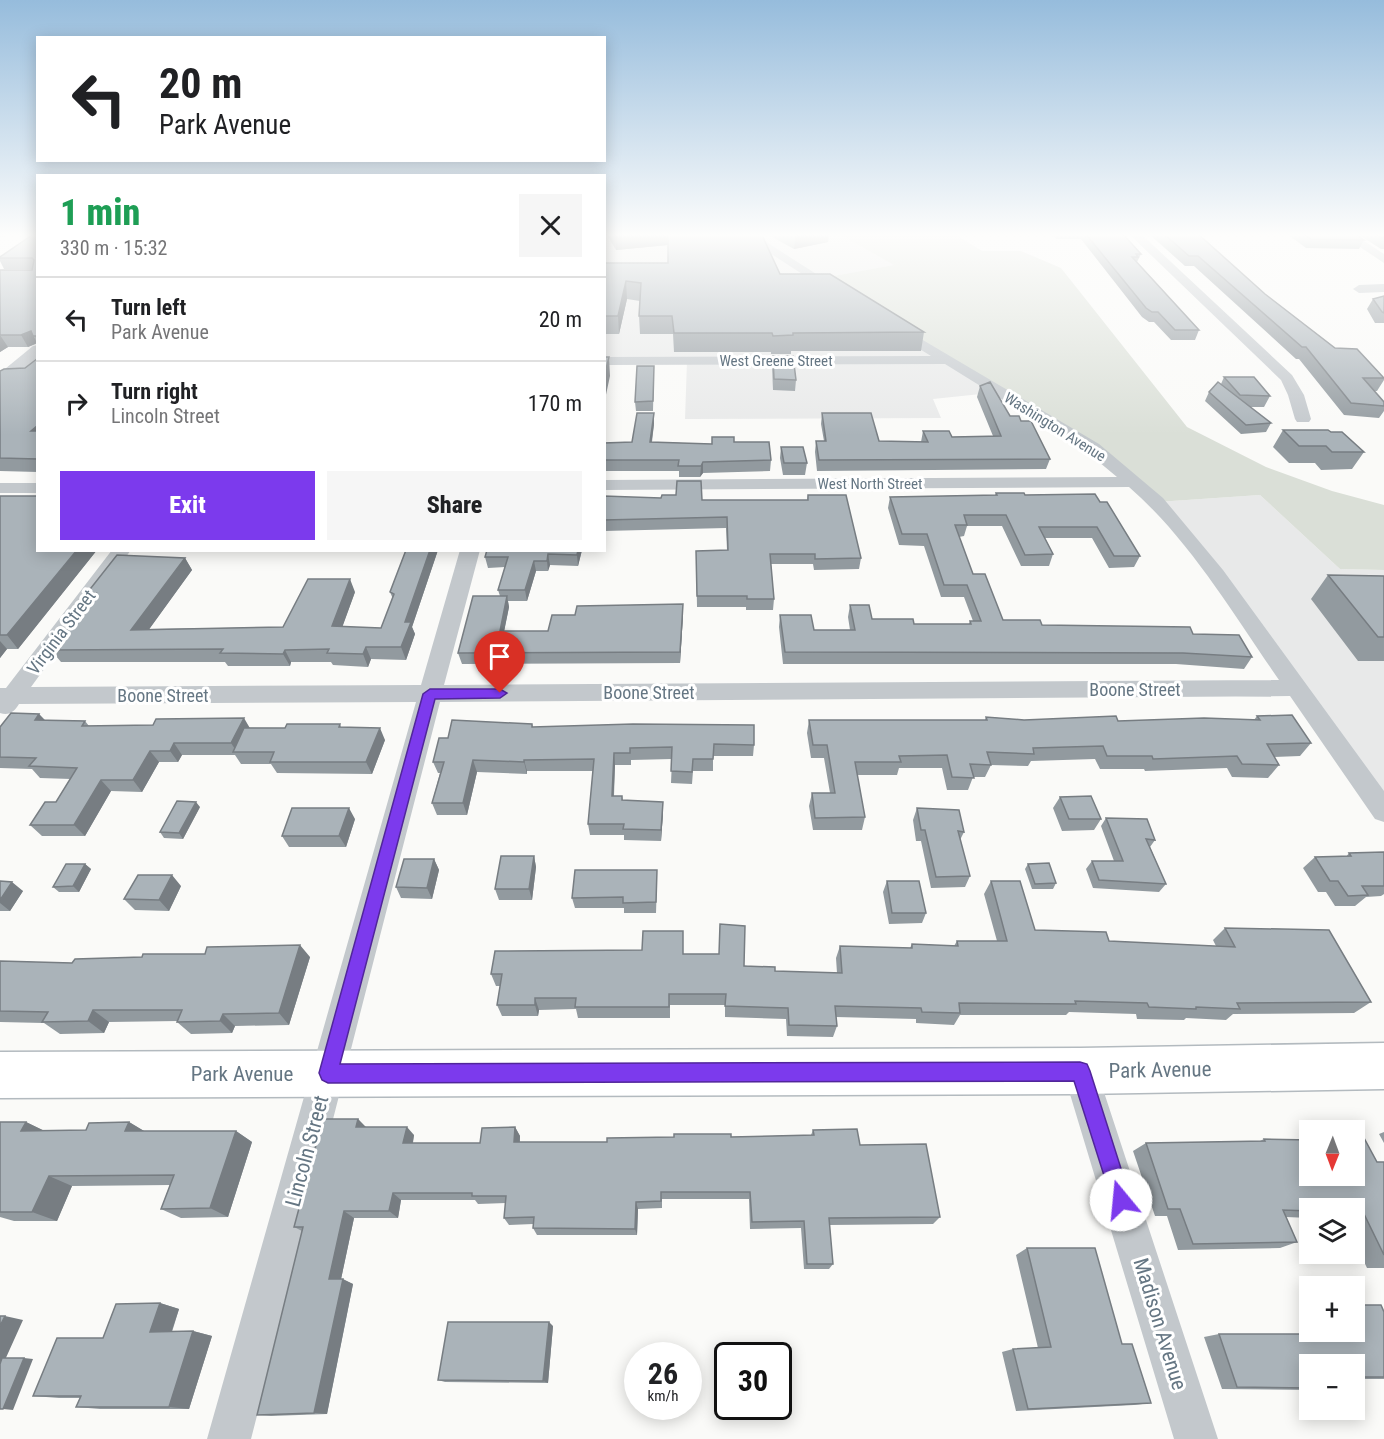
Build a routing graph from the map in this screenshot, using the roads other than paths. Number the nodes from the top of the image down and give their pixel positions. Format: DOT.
graph roads {
  1 [pos="1204,300"];
  2 [pos="877,316"];
  3 [pos="36,351"];
  4 [pos="947,360"];
  5 [pos="606,361"];
  6 [pos="0,363"];
  7 [pos="21,363"];
  8 [pos="36,363"];
  9 [pos="0,381"];
  10 [pos="1303,419"];
  11 [pos="1136,482"];
  12 [pos="606,485"];
  13 [pos="0,488"];
  14 [pos="36,488"];
  15 [pos="120,552"];
  16 [pos="469,552"];
  17 [pos="1298,688"];
  18 [pos="430,694"];
  19 [pos="4,702"];
  20 [pos="1384,811"];
  21 [pos="1384,1066"];
  22 [pos="1080,1071"];
  23 [pos="328,1073"];
  24 [pos="0,1076"];
  25 [pos="230,1439"];
  26 [pos="1196,1439"];
  1 -- 10 [label="street"];
  2 -- 4 [label="street, Washington Avenue"];
  3 -- 7 [label="street"];
  4 -- 5 [label="street, West Greene Street"];
  4 -- 11 [label="street, Washington Avenue"];
  6 -- 7 [label="street"];
  7 -- 8 [label="street"];
  7 -- 9 [label="street"];
  11 -- 12 [label="street, West North Street"];
  11 -- 17 [label="street, Washington Avenue"];
  13 -- 14 [label="street"];
  15 -- 19 [label="street, Virginia Street"];
  16 -- 18 [label="street, Lincoln Street"];
  17 -- 18 [label="street, Boone Street"];
  17 -- 20 [label="street, Washington Avenue"];
  18 -- 19 [label="street, Boone Street"];
  18 -- 23 [label="street, Lincoln Street"];
  21 -- 22 [label="street, Park Avenue"];
  22 -- 23 [label="street, Park Avenue"];
  22 -- 26 [label="street, Madison Avenue"];
  23 -- 24 [label="street, Park Avenue"];
  23 -- 25 [label="street, Lincoln Street"];
}
